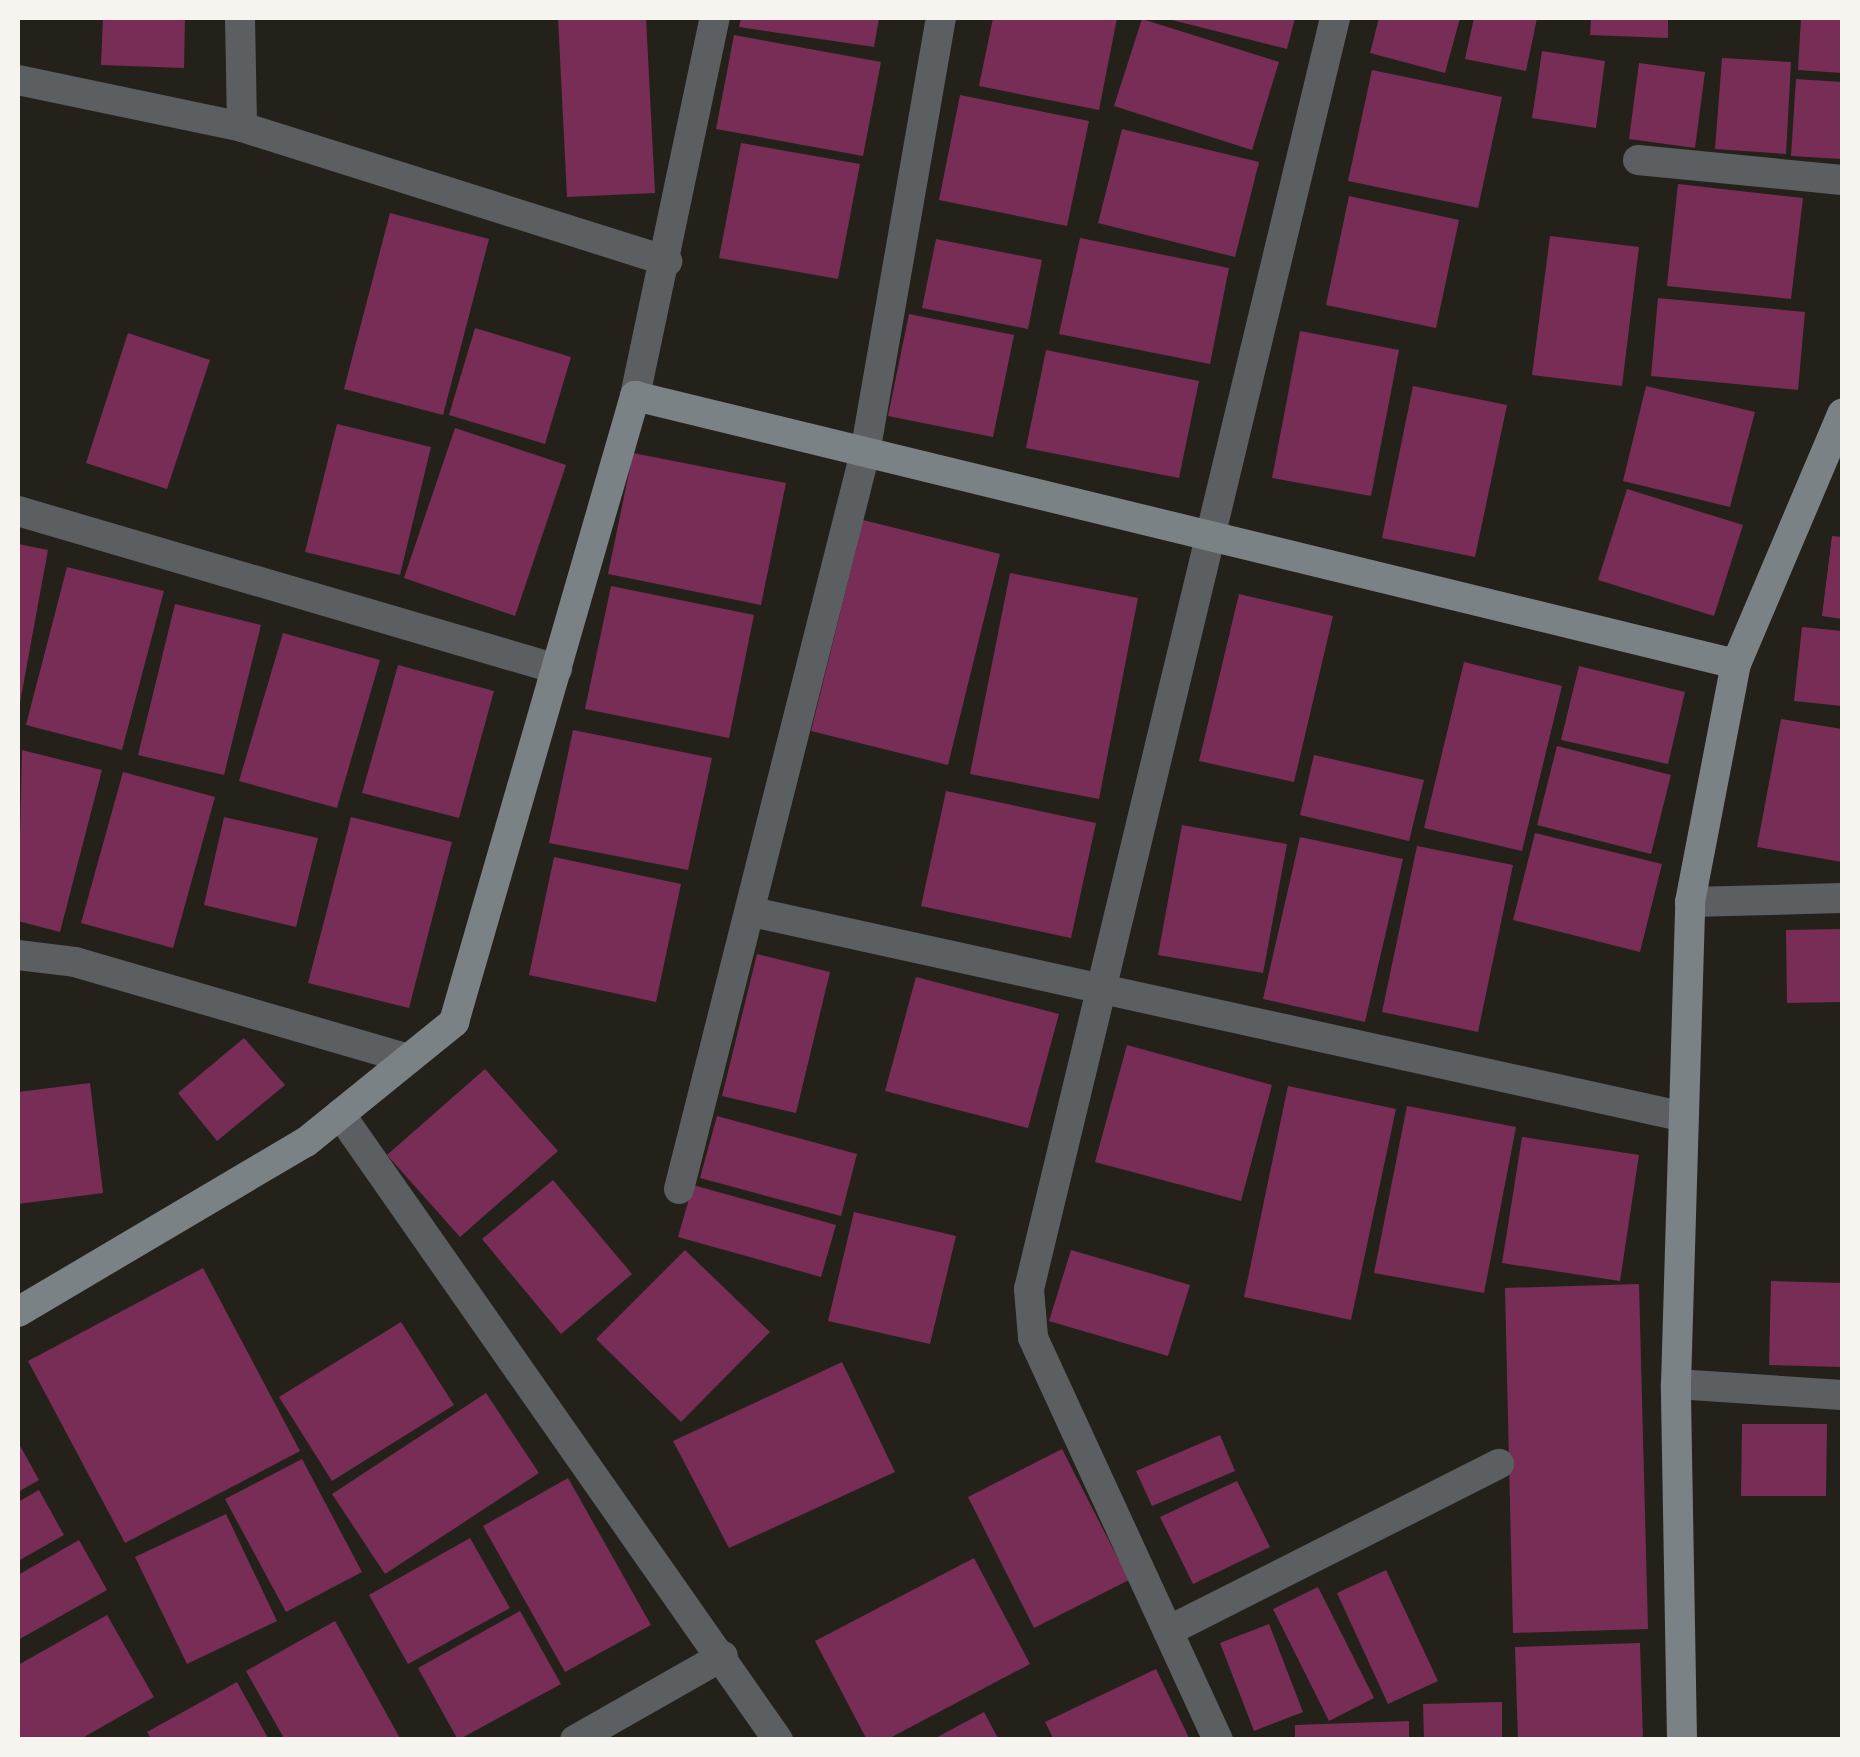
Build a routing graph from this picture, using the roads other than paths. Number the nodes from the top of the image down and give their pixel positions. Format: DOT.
graph roads {
  1 [pos="240,18"];
  2 [pos="715,18"];
  3 [pos="941,18"];
  4 [pos="1335,18"];
  5 [pos="18,80"];
  6 [pos="242,127"];
  7 [pos="1638,160"];
  8 [pos="1842,180"];
  9 [pos="667,261"];
  10 [pos="635,396"];
  11 [pos="1842,414"];
  12 [pos="864,452"];
  13 [pos="18,511"];
  14 [pos="1215,538"];
  15 [pos="1736,664"];
  16 [pos="557,668"];
  17 [pos="1842,898"];
  18 [pos="1690,902"];
  19 [pos="752,912"];
  20 [pos="18,956"];
  21 [pos="1104,996"];
  22 [pos="408,1058"];
  23 [pos="340,1114"];
  24 [pos="1681,1116"];
  25 [pos="679,1190"];
  26 [pos="18,1312"];
  27 [pos="1676,1384"];
  28 [pos="1842,1395"];
  29 [pos="1500,1464"];
  30 [pos="1168,1631"];
  31 [pos="724,1656"];
  32 [pos="576,1740"];
  33 [pos="778,1740"];
  34 [pos="1218,1740"];
  35 [pos="1682,1740"];
  1 -- 6 [label="street"];
  2 -- 9 [label="street"];
  3 -- 12 [label="street"];
  4 -- 14 [label="street"];
  5 -- 6 [label="street"];
  6 -- 9 [label="street"];
  7 -- 8 [label="street"];
  9 -- 10 [label="street"];
  10 -- 12 [label="street"];
  10 -- 16 [label="street"];
  11 -- 15 [label="street"];
  12 -- 14 [label="street"];
  12 -- 19 [label="street"];
  13 -- 16 [label="street"];
  14 -- 15 [label="street"];
  14 -- 21 [label="street"];
  15 -- 18 [label="street"];
  16 -- 22 [label="street"];
  17 -- 18 [label="street"];
  18 -- 24 [label="street"];
  19 -- 21 [label="street"];
  19 -- 25 [label="street"];
  20 -- 22 [label="street"];
  21 -- 24 [label="street"];
  21 -- 30 [label="street"];
  22 -- 23 [label="street"];
  23 -- 26 [label="street"];
  23 -- 31 [label="street"];
  24 -- 27 [label="street"];
  27 -- 28 [label="street"];
  27 -- 35 [label="street"];
  29 -- 30 [label="street"];
  30 -- 34 [label="street"];
  31 -- 32 [label="street"];
  31 -- 33 [label="street"];
}
